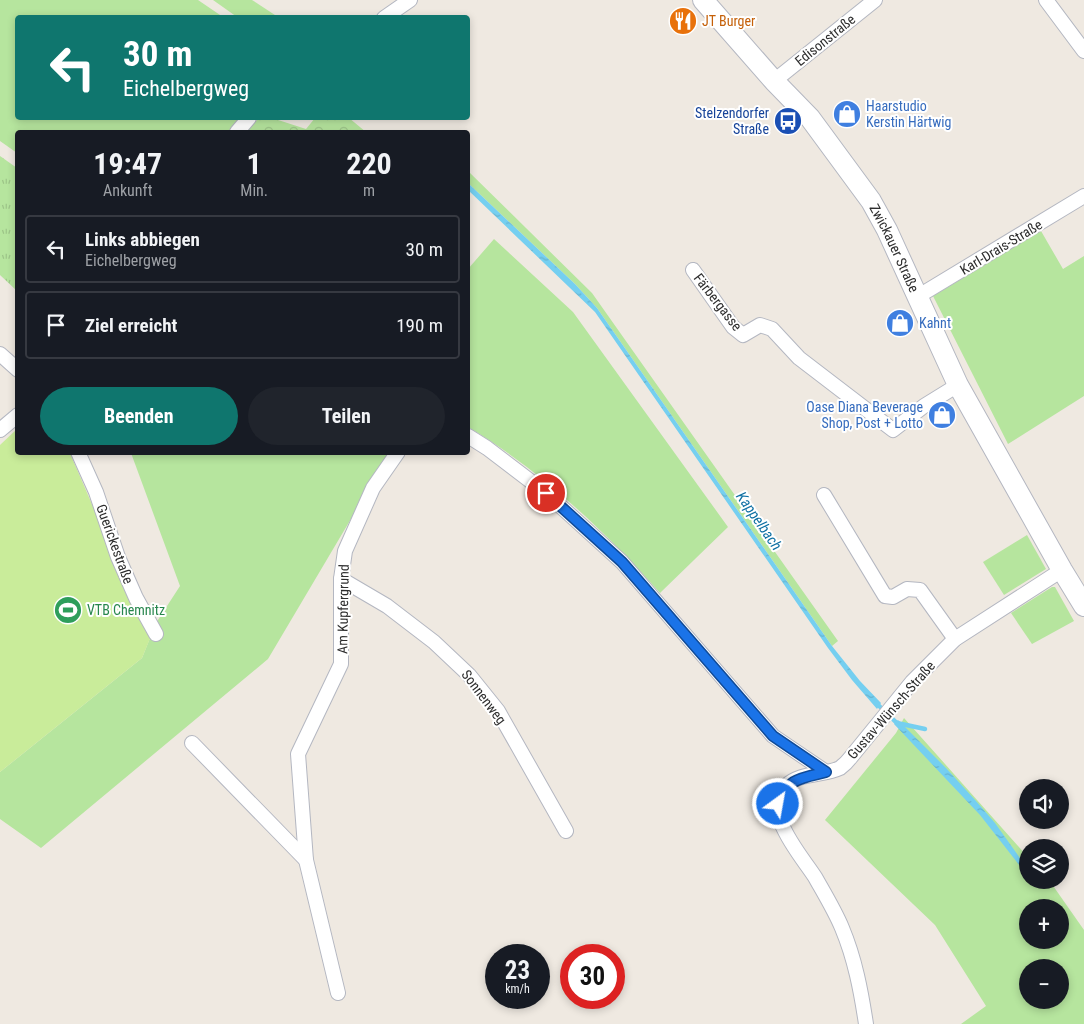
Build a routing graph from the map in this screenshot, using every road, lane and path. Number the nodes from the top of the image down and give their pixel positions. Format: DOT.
graph roads {
  1 [pos="410,0"];
  2 [pos="703,0"];
  3 [pos="875,0"];
  4 [pos="1046,0"];
  5 [pos="388,15"];
  6 [pos="1084,51"];
  7 [pos="774,81"];
  8 [pos="247,120"];
  9 [pos="239,130"];
  10 [pos="1084,196"];
  11 [pos="693,270"];
  12 [pos="917,297"];
  13 [pos="0,354"];
  14 [pos="15,367"];
  15 [pos="958,385"];
  16 [pos="15,418"];
  17 [pos="0,430"];
  18 [pos="470,437"];
  19 [pos="79,455"];
  20 [pos="396,455"];
  21 [pos="824,495"];
  22 [pos="1062,570"];
  23 [pos="341,579"];
  24 [pos="1084,606"];
  25 [pos="156,634"];
  26 [pos="955,639"];
  27 [pos="192,743"];
  28 [pos="826,772"];
  29 [pos="566,831"];
  30 [pos="306,860"];
  31 [pos="338,993"];
  32 [pos="866,1024"];
  1 -- 5 [label="street"];
  2 -- 7 [label="main road, Zwickauer Straße"];
  3 -- 7 [label="street, Edisonstraße"];
  4 -- 6 [label="street"];
  7 -- 12 [label="main road, Zwickauer Straße"];
  8 -- 9 [label="street"];
  10 -- 12 [label="street, Karl-Drais-Straße"];
  11 -- 15 [label="street, Färbergasse"];
  12 -- 15 [label="main road, Zwickauer Straße"];
  13 -- 14 [label="street"];
  15 -- 22 [label="main road, Zwickauer Straße"];
  16 -- 17 [label="street"];
  18 -- 28 [label="street"];
  19 -- 25 [label="street, Guerickestraße"];
  20 -- 23 [label="street, Am Kupfergrund"];
  21 -- 26 [label="street"];
  22 -- 24 [label="main road, Zwickauer Straße"];
  22 -- 26 [label="street, Gustav-Wünsch-Straße"];
  23 -- 29 [label="street, Sonnenweg"];
  23 -- 30 [label="street, Am Kupfergrund"];
  26 -- 28 [label="street, Gustav-Wünsch-Straße"];
  27 -- 30 [label="street"];
  28 -- 32 [label="street, Gustav-Wünsch-Straße"];
  30 -- 31 [label="street, Am Kupfergrund"];
}
